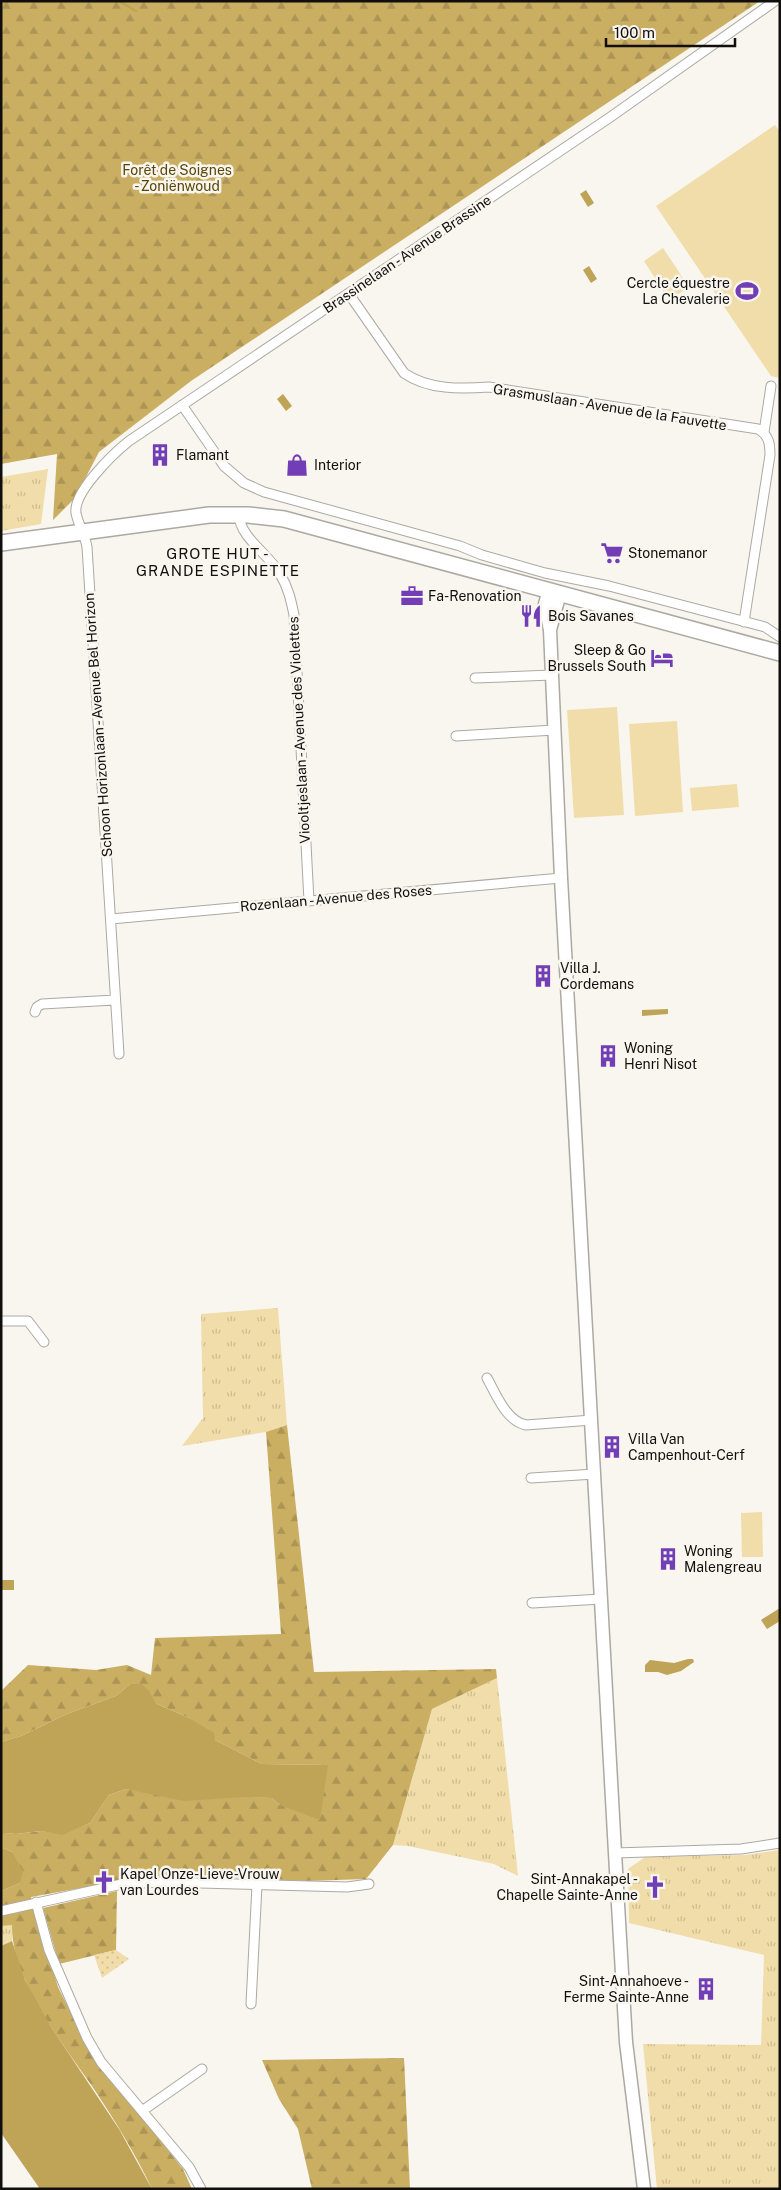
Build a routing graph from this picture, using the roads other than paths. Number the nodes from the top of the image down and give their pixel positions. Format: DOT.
graph roads {
  1 [pos="775,1"];
  2 [pos="349,294"];
  3 [pos="772,386"];
  4 [pos="182,405"];
  5 [pos="764,432"];
  6 [pos="239,515"];
  7 [pos="82,531"];
  8 [pos="1,544"];
  9 [pos="554,592"];
  10 [pos="744,622"];
  11 [pos="780,637"];
  12 [pos="780,653"];
  13 [pos="552,675"];
  14 [pos="475,678"];
  15 [pos="555,730"];
  16 [pos="456,736"];
  17 [pos="561,878"];
  18 [pos="309,901"];
  19 [pos="111,919"];
  20 [pos="115,1000"];
  21 [pos="35,1012"];
  22 [pos="119,1054"];
  23 [pos="1,1321"];
  24 [pos="44,1342"];
  25 [pos="487,1378"];
  26 [pos="592,1420"];
  27 [pos="595,1474"];
  28 [pos="531,1478"];
  29 [pos="602,1599"];
  30 [pos="532,1603"];
  31 [pos="780,1843"];
  32 [pos="615,1853"];
  33 [pos="369,1884"];
  34 [pos="257,1885"];
  35 [pos="36,1902"];
  36 [pos="1,1911"];
  37 [pos="251,2004"];
  38 [pos="202,2069"];
  39 [pos="142,2111"];
  40 [pos="201,2189"];
  41 [pos="644,2189"];
  1 -- 2 [label="street, Brassinelaan - Avenue Brassine"];
  2 -- 4 [label="street, Brassinelaan - Avenue Brassine"];
  2 -- 5 [label="street, Grasmuslaan - Avenue de la Fauvette"];
  3 -- 5 [label="street"];
  4 -- 7 [label="street, Brassinelaan - Avenue Brassine"];
  4 -- 10 [label="street"];
  5 -- 10 [label="street"];
  6 -- 7 [label="main road"];
  6 -- 9 [label="main road"];
  6 -- 18 [label="street, Viooltjeslaan - Avenue des Violettes"];
  7 -- 8 [label="main road"];
  7 -- 19 [label="street, Schoon Horizonlaan - Avenue Bel Horizon"];
  9 -- 12 [label="main road"];
  9 -- 13 [label="street"];
  10 -- 11 [label="street"];
  13 -- 14 [label="street"];
  13 -- 15 [label="street"];
  15 -- 16 [label="street"];
  15 -- 17 [label="street"];
  17 -- 18 [label="street, Rozenlaan - Avenue des Roses"];
  17 -- 26 [label="street"];
  18 -- 19 [label="street, Rozenlaan - Avenue des Roses"];
  19 -- 20 [label="street, Schoon Horizonlaan - Avenue Bel Horizon"];
  20 -- 21 [label="street"];
  20 -- 22 [label="street, Schoon Horizonlaan - Avenue Bel Horizon"];
  23 -- 24 [label="street"];
  25 -- 26 [label="street"];
  26 -- 27 [label="street"];
  27 -- 28 [label="street"];
  27 -- 29 [label="street"];
  29 -- 30 [label="street"];
  29 -- 32 [label="street"];
  31 -- 32 [label="street"];
  32 -- 41 [label="street"];
  33 -- 34 [label="street"];
  34 -- 35 [label="street"];
  34 -- 37 [label="street"];
  35 -- 36 [label="street"];
  35 -- 39 [label="street"];
  38 -- 39 [label="street"];
  39 -- 40 [label="street"];
}
